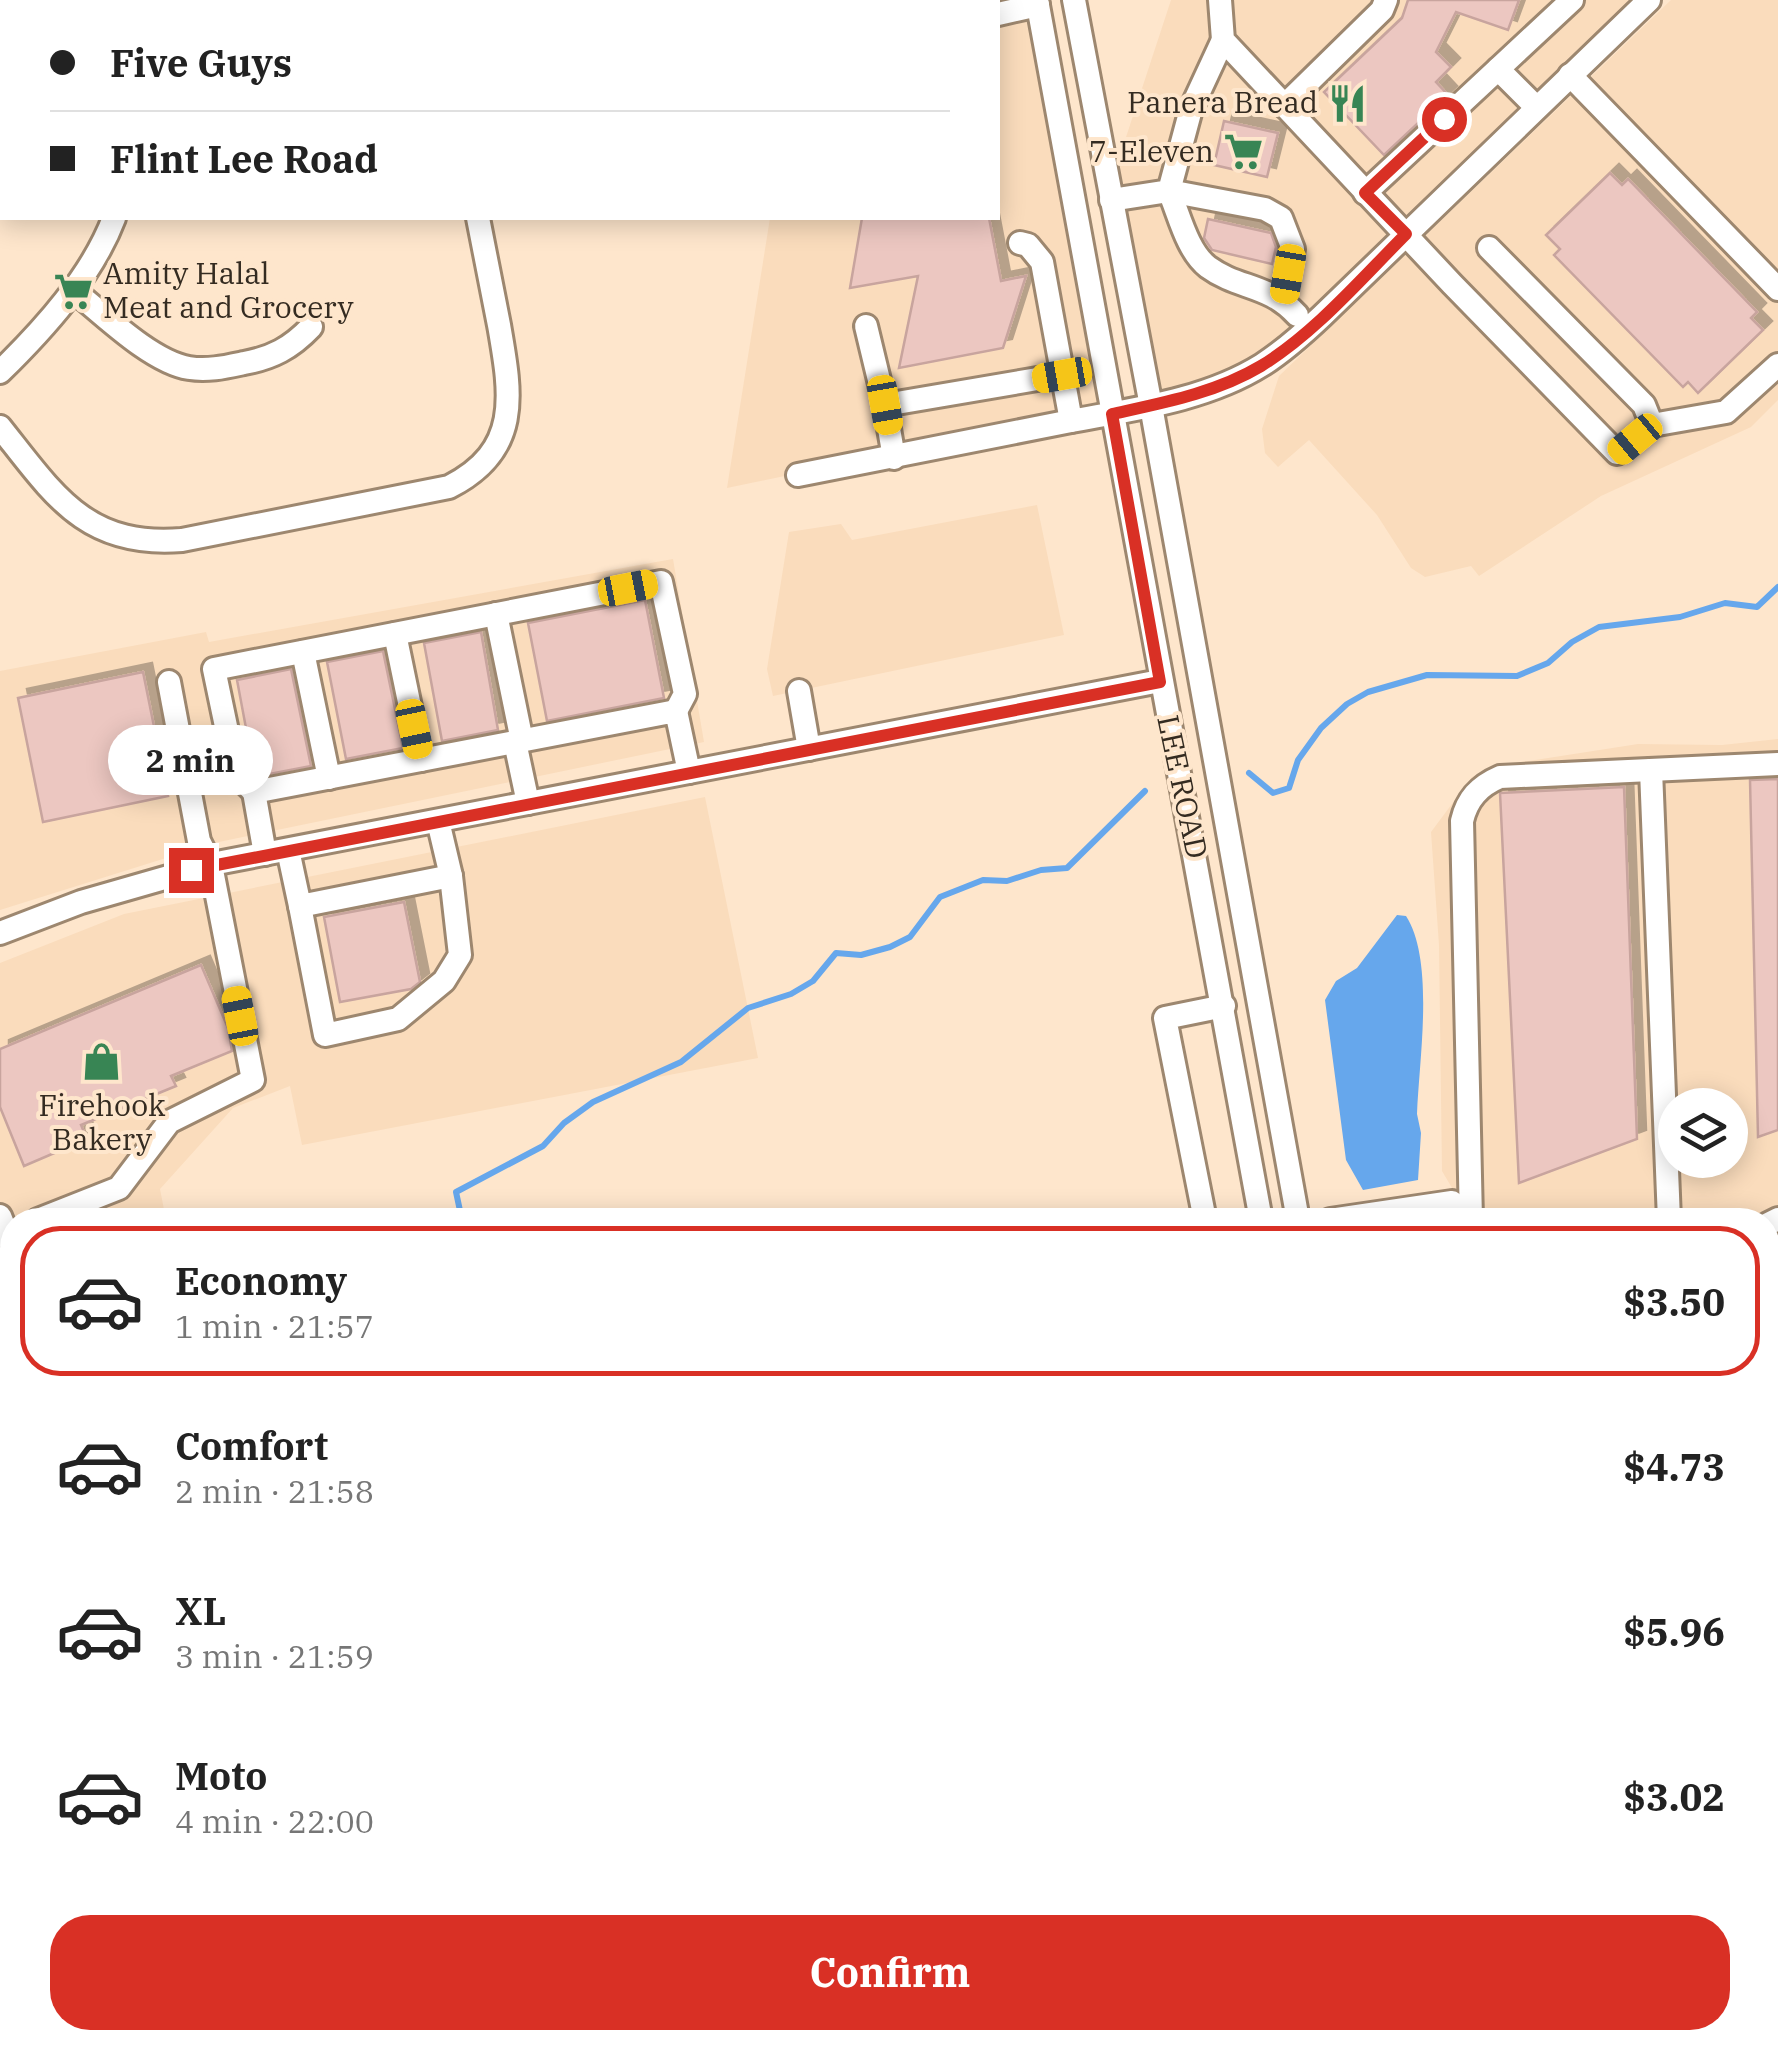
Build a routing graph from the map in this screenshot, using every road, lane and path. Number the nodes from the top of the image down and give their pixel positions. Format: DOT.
graph roads {
  1 [pos="1074,0"];
  2 [pos="1220,0"];
  3 [pos="1386,0"];
  4 [pos="1572,0"];
  5 [pos="1648,0"];
  6 [pos="1038,3"];
  7 [pos="1549,12"];
  8 [pos="1000,13"];
  9 [pos="1222,40"];
  10 [pos="1498,69"];
  11 [pos="1570,75"];
  12 [pos="1284,106"];
  13 [pos="1536,107"];
  14 [pos="1169,190"];
  15 [pos="1365,193"];
  16 [pos="1111,200"];
  17 [pos="113,220"];
  18 [pos="478,220"];
  19 [pos="1406,234"];
  20 [pos="1020,244"];
  21 [pos="1488,248"];
  22 [pos="72,289"];
  23 [pos="1778,289"];
  24 [pos="866,326"];
  25 [pos="311,327"];
  26 [pos="1778,365"];
  27 [pos="0,372"];
  28 [pos="1062,375"];
  29 [pos="885,405"];
  30 [pos="1151,406"];
  31 [pos="1112,414"];
  32 [pos="1071,421"];
  33 [pos="1652,425"];
  34 [pos="0,427"];
  35 [pos="894,458"];
  36 [pos="798,475"];
  37 [pos="496,614"];
  38 [pos="394,634"];
  39 [pos="303,652"];
  40 [pos="169,682"];
  41 [pos="1160,682"];
  42 [pos="799,690"];
  43 [pos="676,712"];
  44 [pos="519,742"];
  45 [pos="809,749"];
  46 [pos="421,760"];
  47 [pos="1778,764"];
  48 [pos="1651,770"];
  49 [pos="689,772"];
  50 [pos="329,778"];
  51 [pos="254,792"];
  52 [pos="528,804"];
  53 [pos="438,821"];
  54 [pos="276,852"];
  55 [pos="211,865"];
  56 [pos="451,876"];
  57 [pos="300,906"];
  58 [pos="0,933"];
  59 [pos="1224,1006"];
  60 [pos="68,1208"];
  61 [pos="1204,1208"];
  62 [pos="1259,1208"];
  63 [pos="1296,1208"];
  64 [pos="1411,1208"];
  65 [pos="1458,1208"];
  66 [pos="1471,1208"];
  67 [pos="1669,1208"];
  1 -- 16 [label="street, LEE ROAD"];
  2 -- 9 [label="street"];
  3 -- 12 [label="street"];
  4 -- 7 [label="street"];
  5 -- 11 [label="street"];
  6 -- 8 [label="street"];
  6 -- 31 [label="street, LEE ROAD"];
  7 -- 10 [label="street"];
  9 -- 12 [label="street"];
  9 -- 14 [label="street"];
  10 -- 13 [label="street"];
  10 -- 15 [label="street"];
  11 -- 13 [label="street"];
  11 -- 23 [label="street"];
  12 -- 15 [label="street"];
  13 -- 19 [label="street"];
  14 -- 14 [label="street"];
  14 -- 16 [label="street"];
  15 -- 19 [label="street"];
  16 -- 30 [label="street, LEE ROAD"];
  17 -- 22 [label="street"];
  18 -- 34 [label="street"];
  19 -- 30 [label="street"];
  19 -- 33 [label="street"];
  20 -- 28 [label="street"];
  21 -- 33 [label="street"];
  22 -- 25 [label="street"];
  22 -- 27 [label="street"];
  24 -- 29 [label="street"];
  26 -- 33 [label="street"];
  28 -- 29 [label="street"];
  28 -- 32 [label="street"];
  29 -- 35 [label="street"];
  30 -- 31 [label="street"];
  30 -- 63 [label="street, LEE ROAD"];
  31 -- 32 [label="street"];
  31 -- 41 [label="street, LEE ROAD"];
  32 -- 35 [label="street"];
  35 -- 36 [label="street"];
  37 -- 38 [label="street"];
  37 -- 43 [label="street"];
  37 -- 44 [label="street"];
  38 -- 39 [label="street"];
  38 -- 46 [label="street"];
  39 -- 50 [label="street"];
  39 -- 51 [label="street"];
  40 -- 55 [label="street"];
  41 -- 45 [label="street"];
  41 -- 59 [label="street, LEE ROAD"];
  42 -- 45 [label="street"];
  43 -- 44 [label="street"];
  43 -- 49 [label="street"];
  44 -- 46 [label="street"];
  44 -- 52 [label="street"];
  45 -- 49 [label="street"];
  46 -- 50 [label="street"];
  47 -- 48 [label="street"];
  48 -- 66 [label="street"];
  48 -- 67 [label="street"];
  49 -- 52 [label="street"];
  50 -- 51 [label="street"];
  51 -- 54 [label="street"];
  52 -- 53 [label="street"];
  53 -- 54 [label="street"];
  53 -- 56 [label="street"];
  54 -- 55 [label="street"];
  54 -- 57 [label="street"];
  55 -- 58 [label="street"];
  55 -- 60 [label="street"];
  56 -- 57 [label="street"];
  56 -- 57 [label="street"];
  59 -- 61 [label="street"];
  59 -- 62 [label="street, LEE ROAD"];
  64 -- 65 [label="street"];
}
